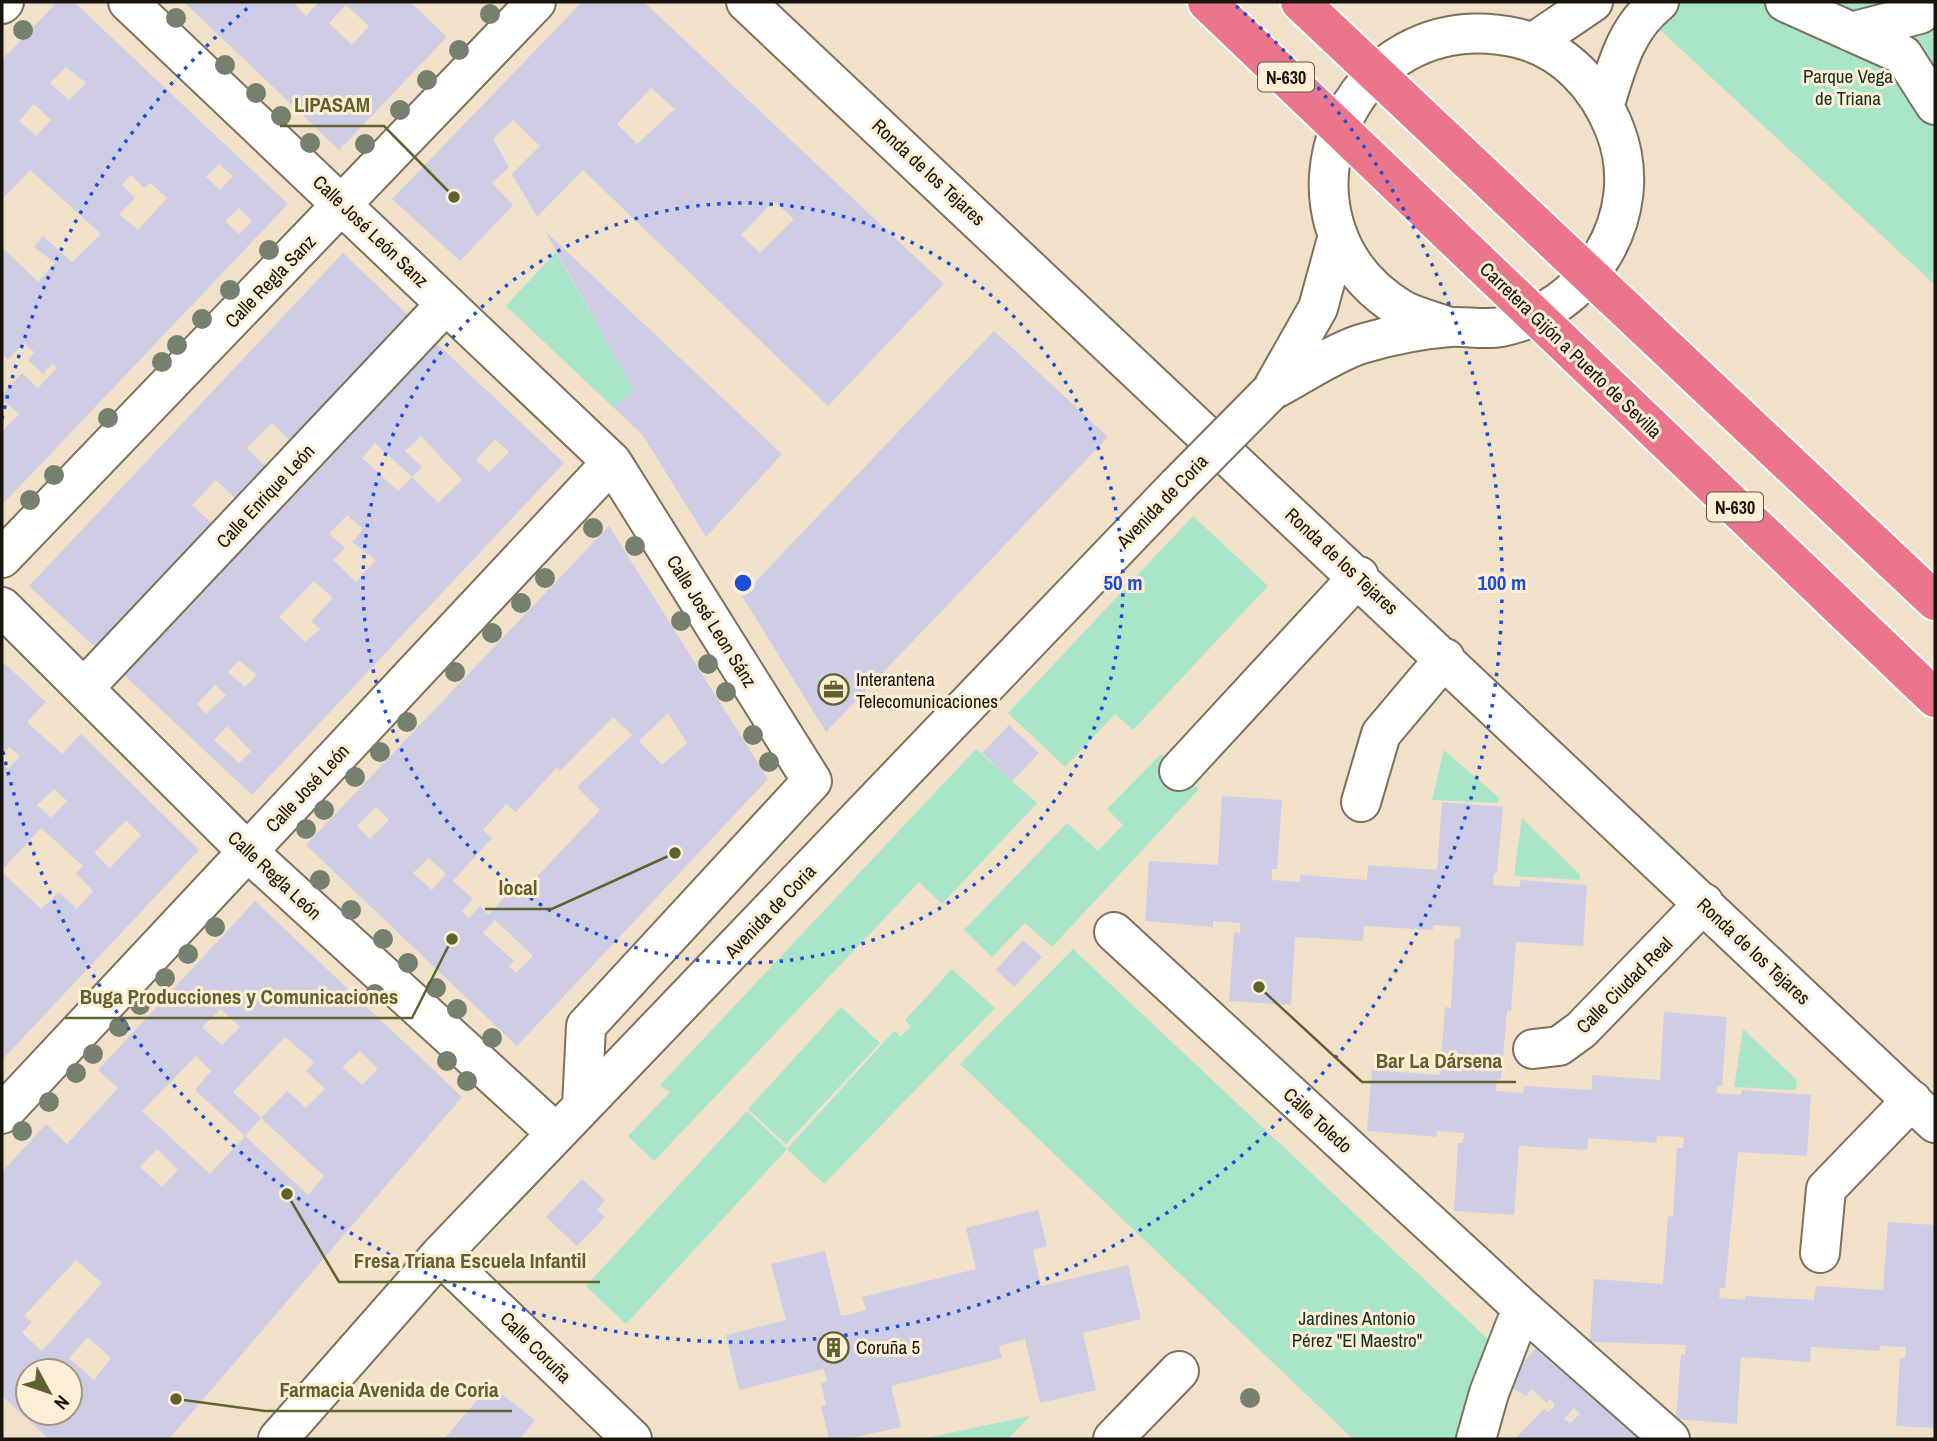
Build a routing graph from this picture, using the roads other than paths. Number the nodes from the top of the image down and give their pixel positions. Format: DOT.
graph roads {
  1 [pos="128,2"];
  2 [pos="536,2"];
  3 [pos="746,2"];
  4 [pos="1207,2"];
  5 [pos="1300,2"];
  6 [pos="1593,2"];
  7 [pos="1658,2"];
  8 [pos="1785,2"];
  9 [pos="1927,2"];
  10 [pos="1852,32"];
  11 [pos="1534,42"];
  12 [pos="1378,72"];
  13 [pos="1605,104"];
  14 [pos="1935,105"];
  15 [pos="1338,128"];
  16 [pos="343,205"];
  17 [pos="1338,235"];
  18 [pos="1590,274"];
  19 [pos="446,304"];
  20 [pos="1535,316"];
  21 [pos="1449,327"];
  22 [pos="1271,391"];
  23 [pos="612,462"];
  24 [pos="2,558"];
  25 [pos="1359,576"];
  26 [pos="1935,601"];
  27 [pos="2,607"];
  28 [pos="1445,658"];
  29 [pos="84,688"];
  30 [pos="1935,698"];
  31 [pos="1179,771"];
  32 [pos="1361,802"];
  33 [pos="247,851"];
  34 [pos="1704,904"];
  35 [pos="1114,932"];
  36 [pos="1534,1049"];
  37 [pos="1924,1112"];
  38 [pos="2,1114"];
  39 [pos="569,1120"];
  40 [pos="1820,1253"];
  41 [pos="440,1255"];
  42 [pos="1522,1308"];
  43 [pos="1179,1371"];
  44 [pos="278,1439"];
  45 [pos="632,1439"];
  46 [pos="1113,1439"];
  47 [pos="1476,1439"];
  48 [pos="1670,1439"];
  1 -- 16 [label="street, Calle José León Sanz"];
  2 -- 16 [label="street, Calle Regla Sanz"];
  3 -- 25 [label="street, Ronda de los Tejares"];
  4 -- 15 [label="highway, Carretera Gijón a Puerto de Sevilla / N-630"];
  5 -- 12 [label="highway"];
  6 -- 11 [label="street"];
  7 -- 13 [label="street"];
  8 -- 10 [label="street"];
  9 -- 10 [label="street"];
  10 -- 14 [label="street"];
  11 -- 12 [label="street"];
  11 -- 13 [label="street"];
  12 -- 15 [label="street"];
  12 -- 18 [label="highway"];
  13 -- 18 [label="street"];
  15 -- 17 [label="street"];
  15 -- 20 [label="highway, Carretera Gijón a Puerto de Sevilla / N-630"];
  16 -- 19 [label="street, Calle José León Sanz"];
  16 -- 24 [label="street, Calle Regla Sanz"];
  17 -- 21 [label="street"];
  17 -- 22 [label="street"];
  18 -- 20 [label="street"];
  18 -- 26 [label="highway"];
  19 -- 23 [label="street, Calle José León Sanz"];
  19 -- 29 [label="street, Calle Enrique León"];
  20 -- 21 [label="street"];
  20 -- 30 [label="highway, Carretera Gijón a Puerto de Sevilla / N-630"];
  21 -- 22 [label="street"];
  22 -- 39 [label="street, Avenida de Coria, bridge"];
  23 -- 33 [label="street, Calle José León"];
  23 -- 39 [label="street, Calle José Leon Sánz"];
  25 -- 28 [label="street, Ronda de los Tejares"];
  25 -- 31 [label="street"];
  27 -- 29 [label="street, Calle Regla León"];
  28 -- 32 [label="street"];
  28 -- 34 [label="street, Ronda de los Tejares"];
  29 -- 33 [label="street, Calle Regla León"];
  33 -- 38 [label="street, Calle José León"];
  33 -- 39 [label="street, Calle Regla León"];
  34 -- 36 [label="street, Calle Ciudad Real"];
  34 -- 37 [label="street, Ronda de los Tejares"];
  35 -- 42 [label="street, Calle Toledo"];
  37 -- 40 [label="street"];
  39 -- 41 [label="street, Avenida de Coria"];
  41 -- 44 [label="street, Avenida de Coria"];
  41 -- 45 [label="street, Calle Coruña"];
  42 -- 47 [label="street"];
  42 -- 48 [label="street, Calle Toledo"];
  43 -- 46 [label="street"];
}
